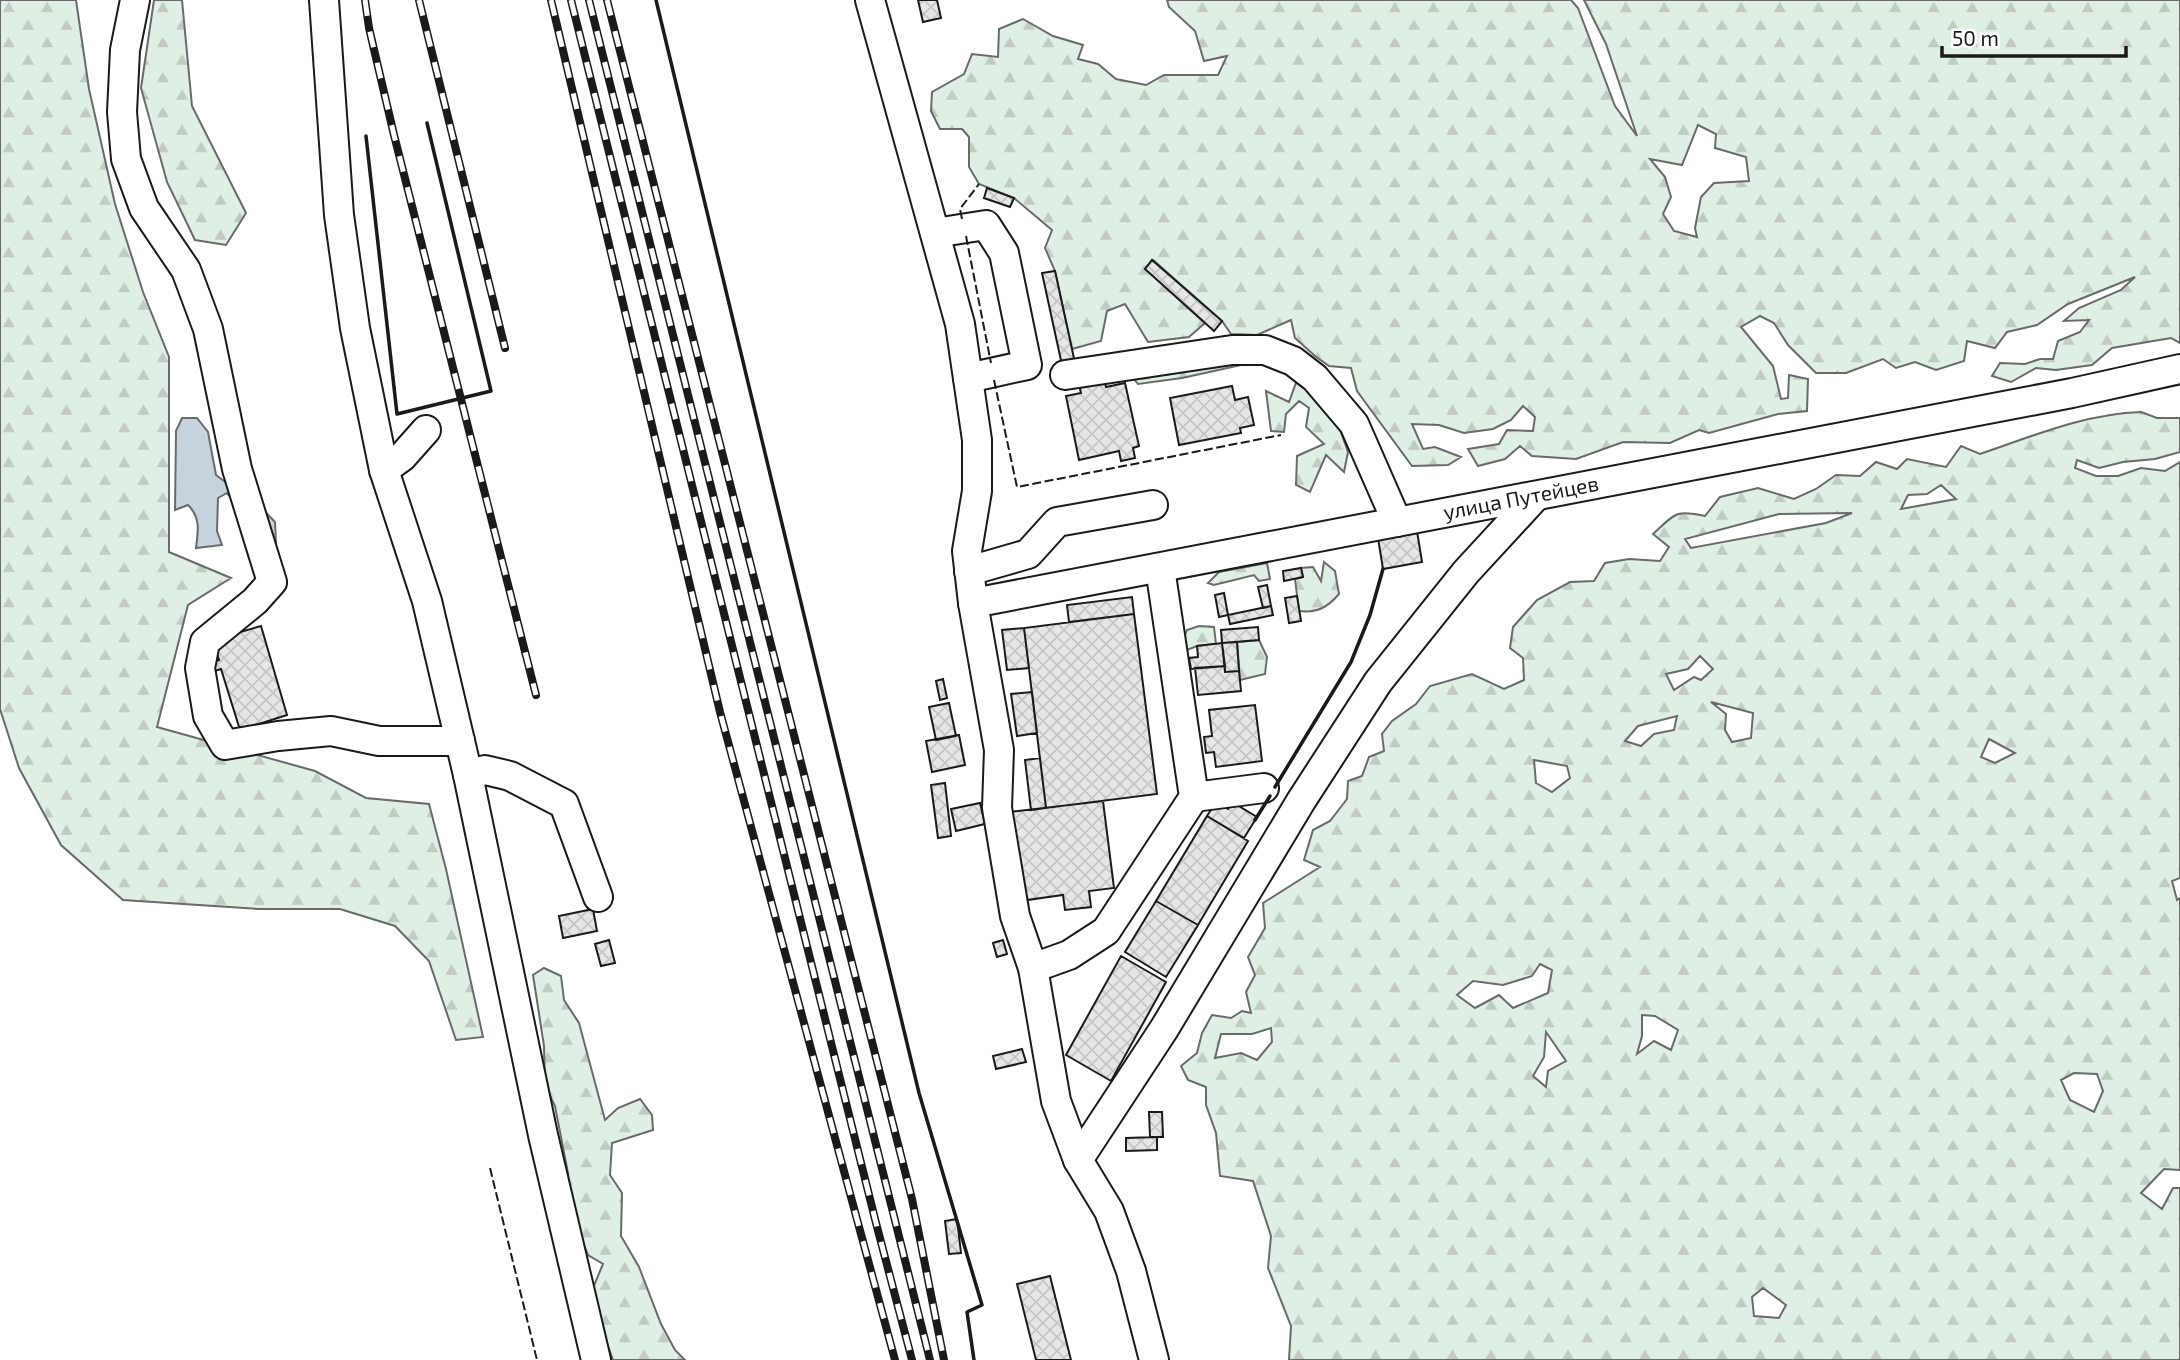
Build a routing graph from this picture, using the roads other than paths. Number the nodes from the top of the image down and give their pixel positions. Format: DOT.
graph roads {
  1 [pos="135,0"];
  2 [pos="324,0"];
  3 [pos="870,0"];
  4 [pos="935,233"];
  5 [pos="2180,369"];
  6 [pos="1065,375"];
  7 [pos="968,377"];
  8 [pos="426,430"];
  9 [pos="384,470"];
  10 [pos="1536,496"];
  11 [pos="1153,505"];
  12 [pos="1397,522"];
  13 [pos="1160,568"];
  14 [pos="970,571"];
  15 [pos="973,603"];
  16 [pos="460,741"];
  17 [pos="468,775"];
  18 [pos="1264,788"];
  19 [pos="1194,797"];
  20 [pos="598,897"];
  21 [pos="1032,968"];
  22 [pos="1078,1160"];
  23 [pos="596,1360"];
  24 [pos="1154,1360"];
  1 -- 16 [label="street"];
  2 -- 9 [label="street"];
  3 -- 4 [label="street"];
  4 -- 7 [label="street"];
  4 -- 7 [label="street"];
  5 -- 10 [label="street, улица Путейцев"];
  6 -- 12 [label="street"];
  7 -- 14 [label="street"];
  8 -- 9 [label="street"];
  9 -- 16 [label="street"];
  10 -- 12 [label="street, улица Путейцев"];
  10 -- 22 [label="street"];
  11 -- 14 [label="street"];
  12 -- 13 [label="street, улица Путейцев"];
  13 -- 15 [label="street, улица Путейцев"];
  13 -- 19 [label="street"];
  14 -- 15 [label="street"];
  15 -- 21 [label="street"];
  16 -- 17 [label="street"];
  17 -- 20 [label="street"];
  17 -- 23 [label="street"];
  18 -- 19 [label="street"];
  19 -- 21 [label="street"];
  21 -- 22 [label="street"];
  22 -- 24 [label="street"];
}
